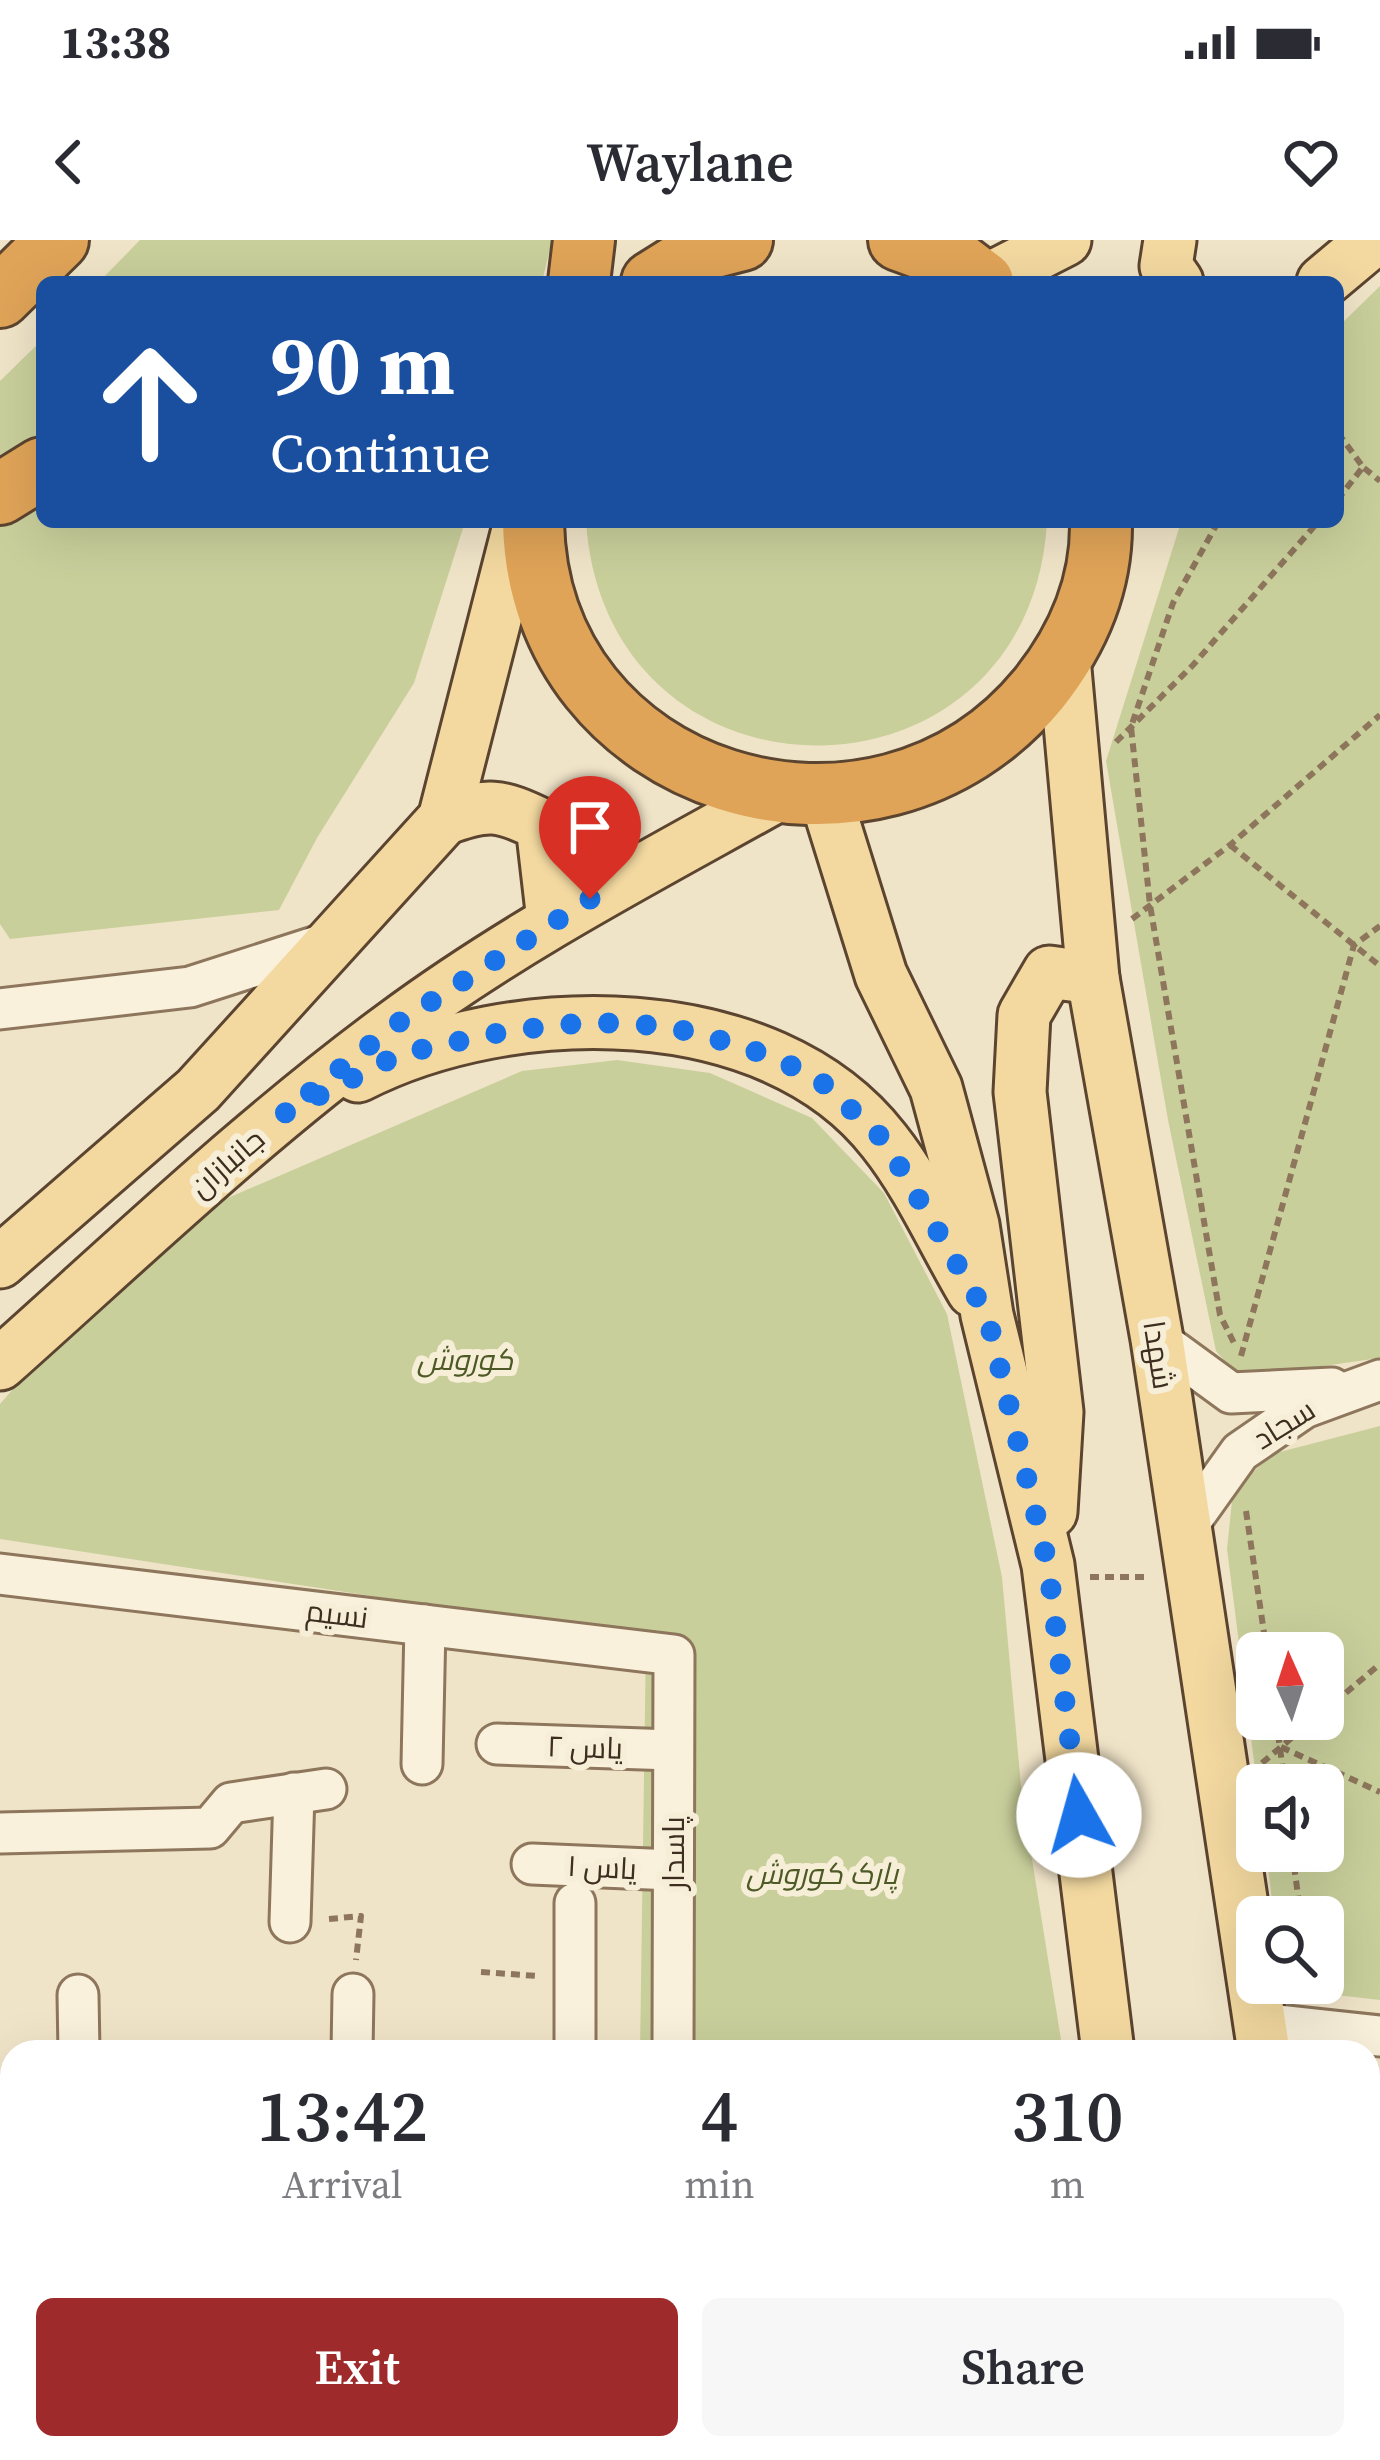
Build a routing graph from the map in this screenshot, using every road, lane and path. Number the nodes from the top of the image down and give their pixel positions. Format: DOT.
graph roads {
  1 [pos="58,240"];
  2 [pos="584,240"];
  3 [pos="742,240"];
  4 [pos="898,240"];
  5 [pos="1065,240"];
  6 [pos="1170,240"];
  7 [pos="1373,240"];
  8 [pos="968,266"];
  9 [pos="580,276"];
  10 [pos="662,276"];
  11 [pos="1173,276"];
  12 [pos="1330,276"];
  13 [pos="0,296"];
  14 [pos="1344,441"];
  15 [pos="1363,467"];
  16 [pos="36,472"];
  17 [pos="1380,481"];
  18 [pos="1344,491"];
  19 [pos="0,494"];
  20 [pos="518,528"];
  21 [pos="533,528"];
  22 [pos="1215,528"];
  23 [pos="1313,528"];
  24 [pos="1109,532"];
  25 [pos="1064,658"];
  26 [pos="1380,716"];
  27 [pos="1131,727"];
  28 [pos="1076,782"];
  29 [pos="801,795"];
  30 [pos="443,819"];
  31 [pos="1230,845"];
  32 [pos="1150,905"];
  33 [pos="553,920"];
  34 [pos="1380,926"];
  35 [pos="327,944"];
  36 [pos="1354,945"];
  37 [pos="1092,964"];
  38 [pos="1380,966"];
  39 [pos="0,1009"];
  40 [pos="283,1114"];
  41 [pos="0,1262"];
  42 [pos="987,1315"];
  43 [pos="1156,1339"];
  44 [pos="0,1364"];
  45 [pos="1236,1375"];
  46 [pos="1365,1384"];
  47 [pos="1240,1452"];
  48 [pos="1185,1529"];
  49 [pos="1048,1565"];
  50 [pos="0,1574"];
  51 [pos="425,1625"];
  52 [pos="1264,1632"];
  53 [pos="674,1655"];
  54 [pos="1380,1664"];
  55 [pos="1344,1694"];
  56 [pos="1280,1740"];
  57 [pos="1290,1740"];
  58 [pos="497,1744"];
  59 [pos="1281,1748"];
  60 [pos="674,1750"];
  61 [pos="422,1764"];
  62 [pos="1283,1764"];
  63 [pos="1380,1792"];
  64 [pos="1224,1795"];
  65 [pos="0,1833"];
  66 [pos="532,1864"];
  67 [pos="673,1870"];
  68 [pos="575,1903"];
  69 [pos="290,1922"];
  70 [pos="78,1994"];
  71 [pos="352,1994"];
  72 [pos="1380,2036"];
  73 [pos="1261,2038"];
  74 [pos="79,2040"];
  75 [pos="352,2040"];
  76 [pos="575,2040"];
  77 [pos="673,2040"];
  78 [pos="1107,2040"];
  1 -- 13 [label="highway"];
  2 -- 9 [label="highway"];
  3 -- 10 [label="highway"];
  4 -- 8 [label="highway"];
  5 -- 8 [label="main road"];
  6 -- 11 [label="main road"];
  7 -- 12 [label="main road"];
  14 -- 15 [label="path"];
  15 -- 17 [label="path"];
  15 -- 18 [label="path"];
  16 -- 19 [label="highway"];
  20 -- 30 [label="main road"];
  21 -- 29 [label="highway"];
  22 -- 27 [label="path"];
  23 -- 27 [label="path"];
  24 -- 25 [label="highway"];
  25 -- 28 [label="main road, شهدا"];
  25 -- 29 [label="highway"];
  26 -- 31 [label="path"];
  27 -- 28 [label="path"];
  27 -- 32 [label="path"];
  28 -- 37 [label="main road, شهدا"];
  29 -- 33 [label="main road, جانبازان"];
  29 -- 42 [label="main road"];
  30 -- 33 [label="main road"];
  30 -- 35 [label="main road"];
  31 -- 32 [label="path"];
  31 -- 36 [label="path"];
  32 -- 37 [label="path"];
  32 -- 45 [label="path"];
  33 -- 40 [label="main road, جانبازان"];
  34 -- 36 [label="path"];
  35 -- 39 [label="street"];
  35 -- 41 [label="main road"];
  36 -- 38 [label="path"];
  36 -- 45 [label="path"];
  37 -- 43 [label="main road, شهدا"];
  37 -- 49 [label="main road"];
  40 -- 42 [label="main road"];
  40 -- 44 [label="main road, جانبازان"];
  42 -- 49 [label="main road"];
  43 -- 45 [label="street, سجاد"];
  43 -- 48 [label="main road, شهدا"];
  45 -- 46 [label="street, سجاد"];
  46 -- 47 [label="street, سجاد"];
  47 -- 48 [label="street, سجاد"];
  47 -- 52 [label="path"];
  48 -- 64 [label="main road, شهدا"];
  49 -- 78 [label="main road"];
  50 -- 51 [label="street, نسیم"];
  51 -- 53 [label="street, نسیم"];
  51 -- 61 [label="street"];
  53 -- 60 [label="street, پاسدار"];
  54 -- 55 [label="path"];
  56 -- 59 [label="path"];
  57 -- 59 [label="path"];
  58 -- 60 [label="street, یاس ۲"];
  59 -- 62 [label="path"];
  59 -- 63 [label="path"];
  59 -- 64 [label="path"];
  60 -- 67 [label="street, پاسدار"];
  64 -- 73 [label="main road, شهدا"];
  65 -- 69 [label="street"];
  66 -- 67 [label="street, یاس ۱"];
  67 -- 77 [label="street, پاسدار"];
  68 -- 76 [label="street"];
  69 -- 71 [label="path"];
  70 -- 74 [label="street"];
  71 -- 75 [label="street"];
  72 -- 73 [label="street"];
}
